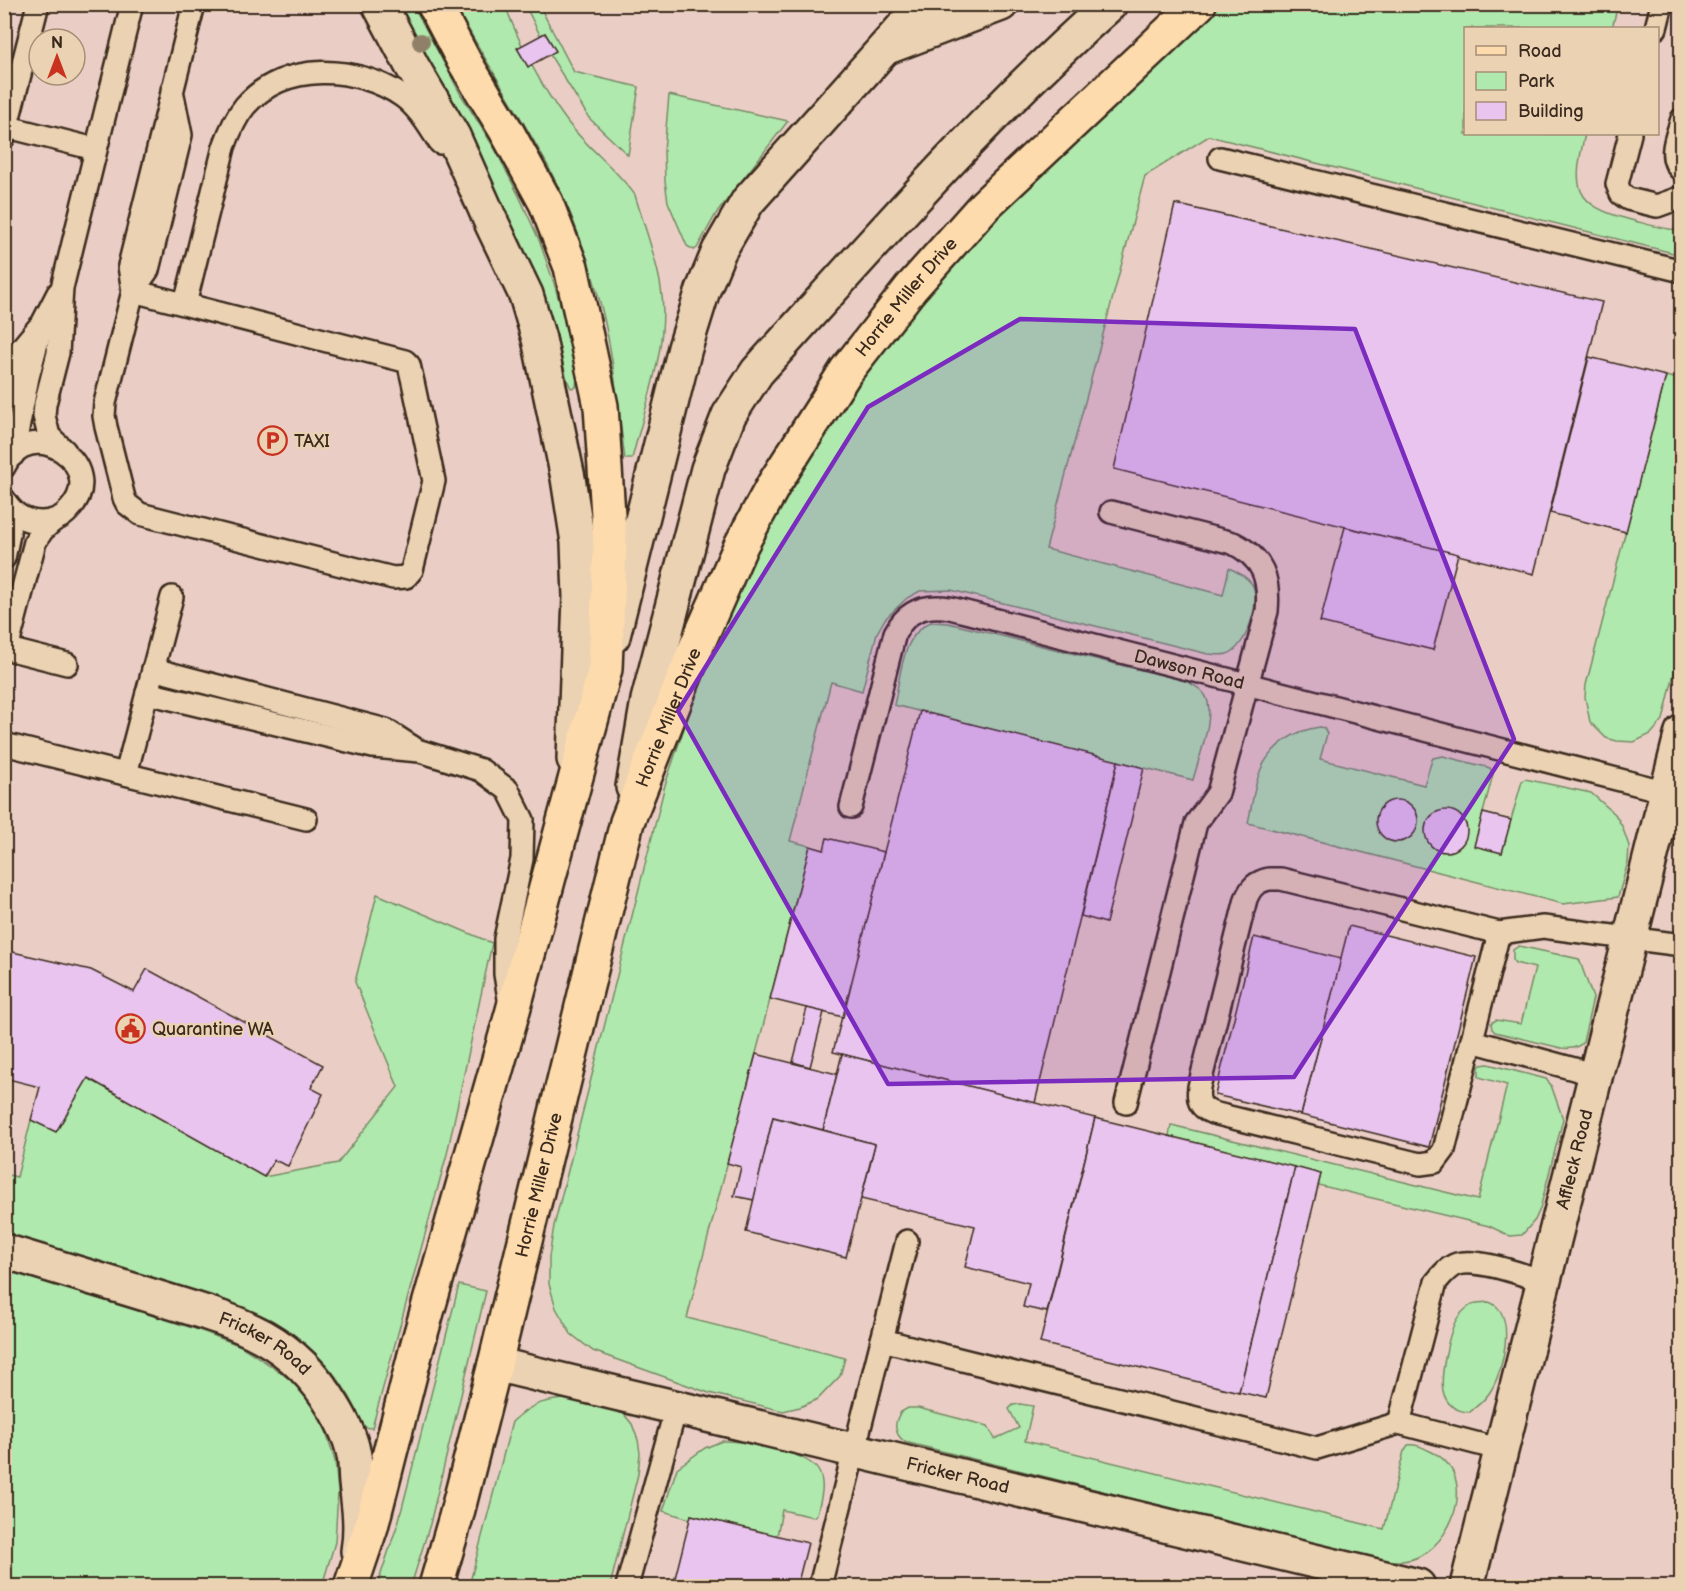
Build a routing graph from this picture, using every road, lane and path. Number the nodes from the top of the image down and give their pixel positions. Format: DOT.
graph roads {
  1 [pos="38,4"];
  2 [pos="132,4"];
  3 [pos="194,4"];
  4 [pos="380,4"];
  5 [pos="434,4"];
  6 [pos="924,4"];
  7 [pos="1001,4"];
  8 [pos="1110,4"];
  9 [pos="1199,4"];
  10 [pos="1662,4"];
  11 [pos="1656,27"];
  12 [pos="886,47"];
  13 [pos="1682,119"];
  14 [pos="5,130"];
  15 [pos="1630,135"];
  16 [pos="95,149"];
  17 [pos="1220,158"];
  18 [pos="1682,171"];
  19 [pos="1682,197"];
  20 [pos="492,224"];
  21 [pos="1682,271"];
  22 [pos="62,288"];
  23 [pos="133,291"];
  24 [pos="185,304"];
  25 [pos="42,324"];
  26 [pos="4,402"];
  27 [pos="65,451"];
  28 [pos="9,458"];
  29 [pos="7,505"];
  30 [pos="1111,512"];
  31 [pos="53,521"];
  32 [pos="4,558"];
  33 [pos="172,597"];
  34 [pos="6,648"];
  35 [pos="67,664"];
  36 [pos="153,669"];
  37 [pos="604,669"];
  38 [pos="1248,683"];
  39 [pos="147,693"];
  40 [pos="1682,732"];
  41 [pos="4,744"];
  42 [pos="420,751"];
  43 [pos="126,774"];
  44 [pos="1667,792"];
  45 [pos="572,794"];
  46 [pos="851,807"];
  47 [pos="306,819"];
  48 [pos="627,822"];
  49 [pos="1499,933"];
  50 [pos="1629,938"];
  51 [pos="1682,945"];
  52 [pos="512,1014"];
  53 [pos="1472,1041"];
  54 [pos="1596,1075"];
  55 [pos="1126,1103"];
  56 [pos="908,1241"];
  57 [pos="4,1251"];
  58 [pos="1545,1281"];
  59 [pos="882,1340"];
  60 [pos="495,1364"];
  61 [pos="676,1408"];
  62 [pos="1399,1423"];
  63 [pos="855,1450"];
  64 [pos="1502,1450"];
  65 [pos="456,1517"];
  66 [pos="352,1584"];
  67 [pos="436,1587"];
  68 [pos="445,1587"];
  69 [pos="627,1587"];
  70 [pos="820,1587"];
  71 [pos="1418,1587"];
  72 [pos="1467,1587"];
  1 -- 14 [label="lane"];
  2 -- 16 [label="lane"];
  3 -- 23 [label="lane"];
  4 -- 20 [label="street"];
  5 -- 37 [label="main road"];
  6 -- 12 [label="street"];
  7 -- 12 [label="street"];
  8 -- 48 [label="street"];
  9 -- 48 [label="main road, Horrie Miller Drive"];
  10 -- 11 [label="lane"];
  12 -- 37 [label="street"];
  13 -- 18 [label="lane"];
  14 -- 16 [label="lane"];
  15 -- 19 [label="lane"];
  16 -- 22 [label="lane"];
  17 -- 21 [label="lane"];
  20 -- 24 [label="lane"];
  20 -- 45 [label="street"];
  22 -- 25 [label="lane"];
  22 -- 27 [label="lane"];
  23 -- 24 [label="lane"];
  23 -- 24 [label="lane"];
  25 -- 26 [label="lane"];
  25 -- 28 [label="lane"];
  27 -- 28 [label="lane"];
  27 -- 31 [label="lane"];
  29 -- 31 [label="lane"];
  29 -- 32 [label="lane"];
  30 -- 38 [label="lane"];
  31 -- 34 [label="lane"];
  33 -- 36 [label="lane"];
  34 -- 35 [label="lane"];
  36 -- 39 [label="lane"];
  36 -- 42 [label="lane"];
  37 -- 45 [label="main road"];
  38 -- 44 [label="lane, Dawson Road"];
  38 -- 46 [label="lane, Dawson Road"];
  38 -- 55 [label="lane"];
  39 -- 42 [label="lane"];
  39 -- 43 [label="lane"];
  40 -- 44 [label="street, Affleck Road"];
  41 -- 43 [label="lane"];
  42 -- 52 [label="lane"];
  43 -- 47 [label="lane"];
  44 -- 50 [label="street, Affleck Road"];
  45 -- 52 [label="main road"];
  48 -- 60 [label="main road, Horrie Miller Drive"];
  49 -- 50 [label="lane"];
  49 -- 53 [label="lane"];
  49 -- 53 [label="lane"];
  50 -- 51 [label="lane"];
  50 -- 54 [label="street, Affleck Road"];
  52 -- 66 [label="main road"];
  53 -- 54 [label="lane"];
  54 -- 58 [label="street, Affleck Road"];
  56 -- 59 [label="lane"];
  57 -- 66 [label="street, Fricker Road"];
  58 -- 62 [label="lane"];
  58 -- 64 [label="street, Affleck Road"];
  59 -- 62 [label="lane"];
  59 -- 63 [label="lane"];
  60 -- 61 [label="street, Fricker Road"];
  60 -- 65 [label="main road, Horrie Miller Drive"];
  61 -- 63 [label="street, Fricker Road"];
  61 -- 69 [label="lane"];
  62 -- 64 [label="lane"];
  63 -- 70 [label="lane"];
  63 -- 71 [label="street, Fricker Road"];
  64 -- 72 [label="street, Affleck Road"];
  65 -- 67 [label="main road, Horrie Miller Drive"];
  65 -- 68 [label="lane"];
}
